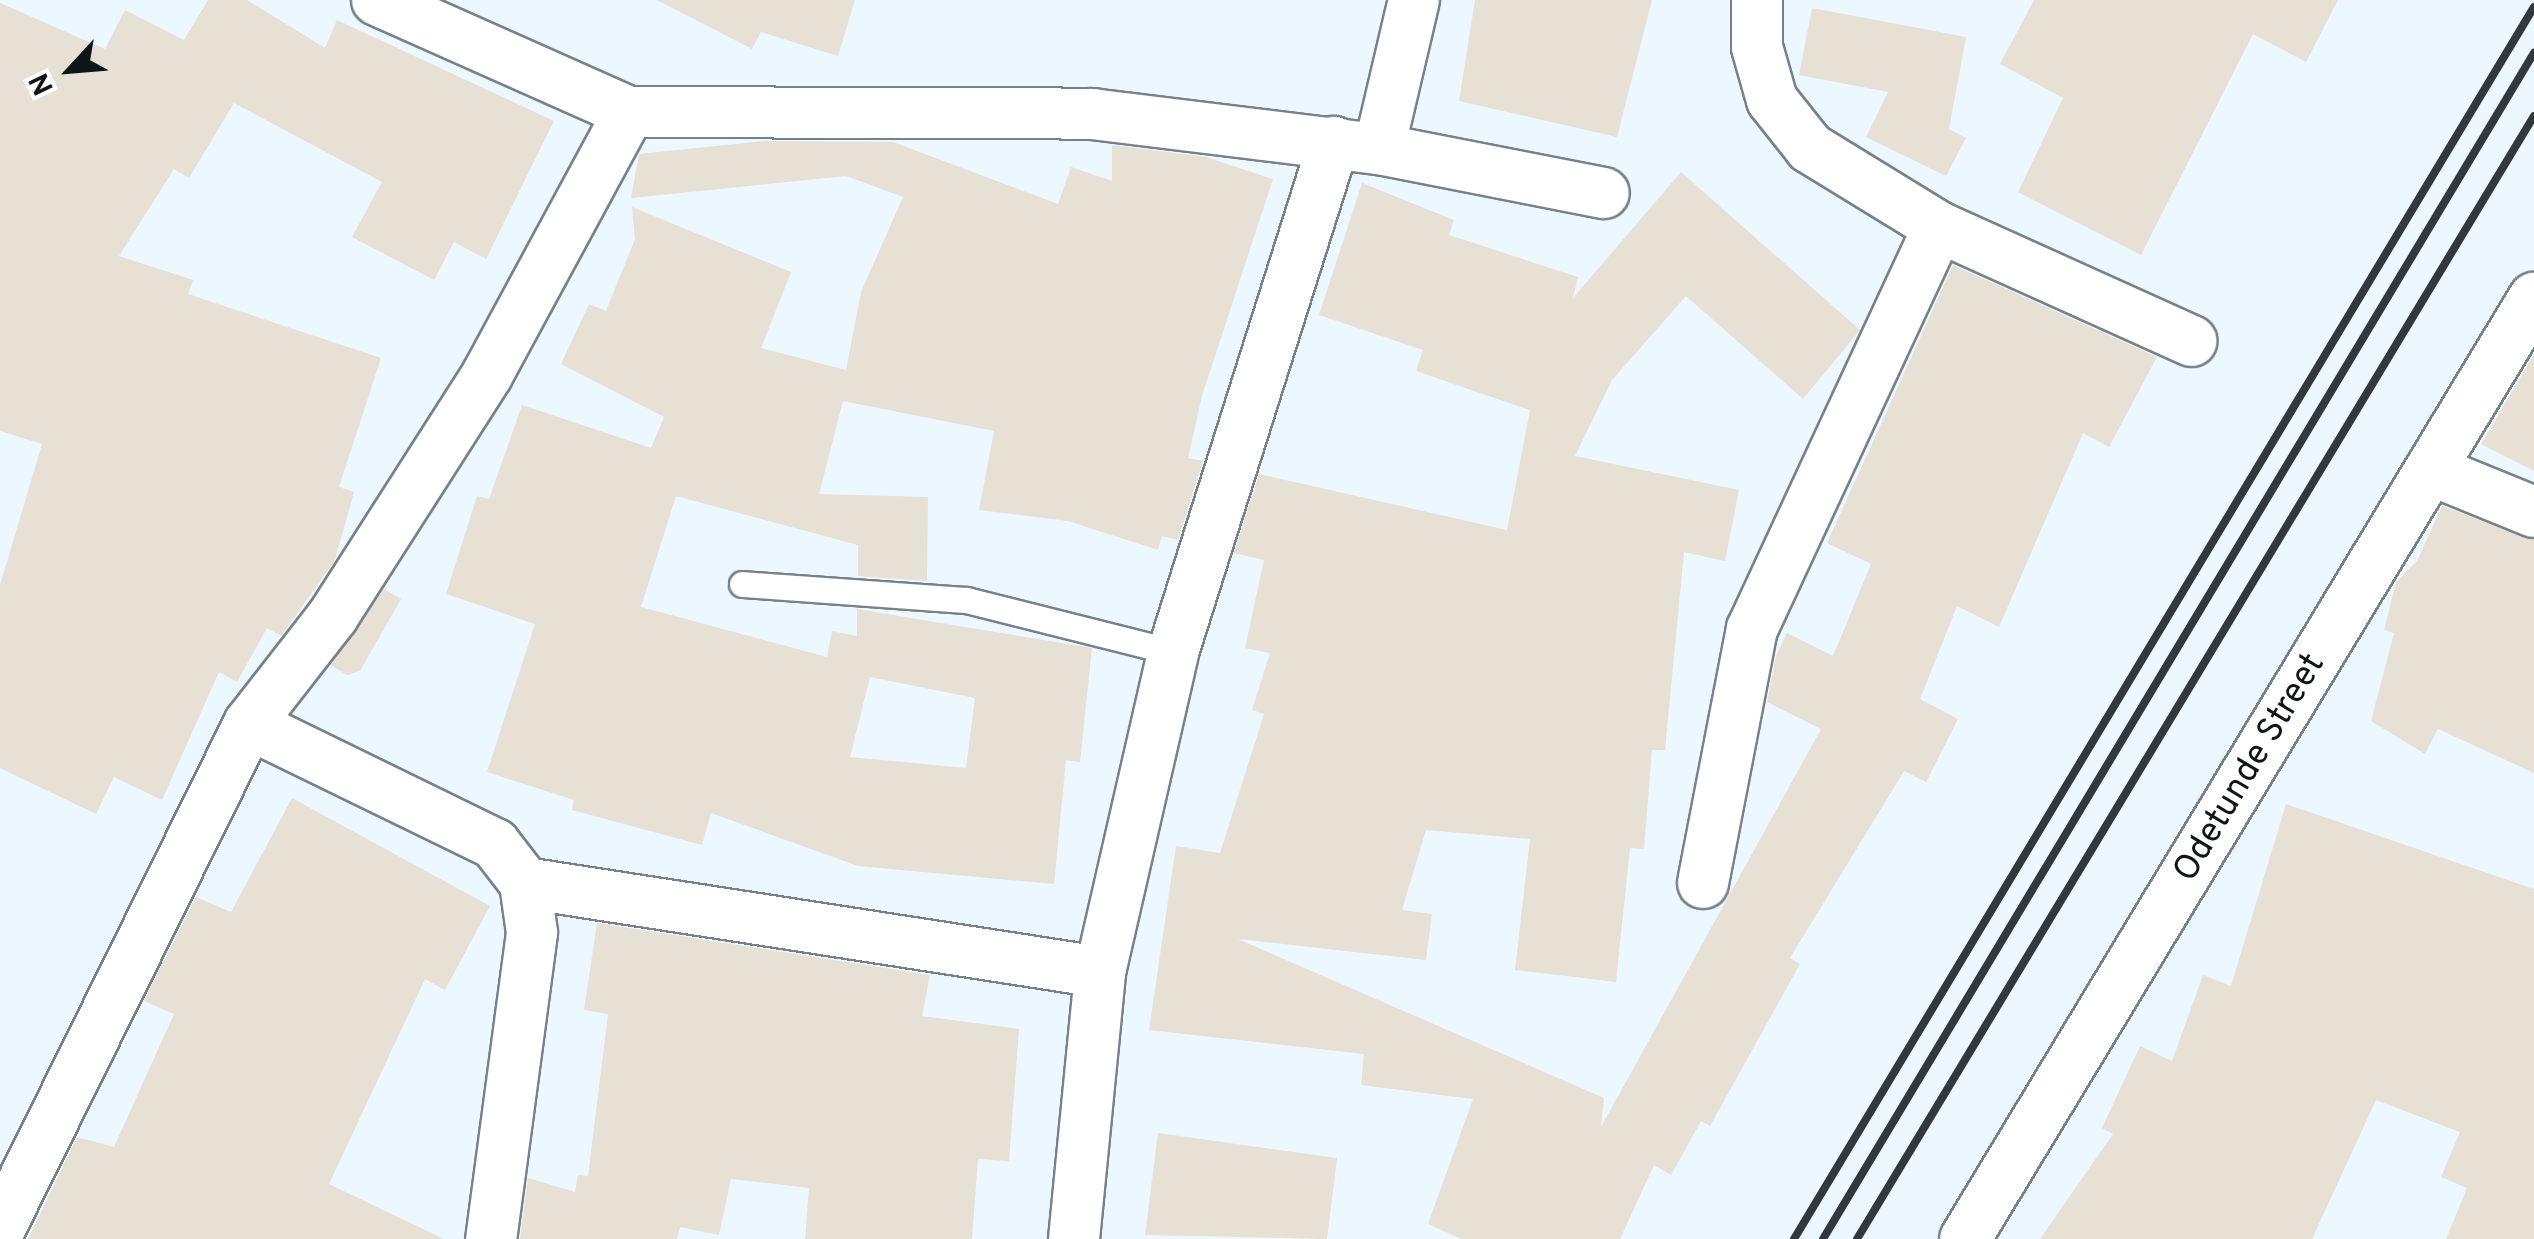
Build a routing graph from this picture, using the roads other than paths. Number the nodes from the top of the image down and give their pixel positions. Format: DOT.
graph roads {
  1 [pos="377,0"];
  2 [pos="1414,0"];
  3 [pos="1757,0"];
  4 [pos="629,112"];
  5 [pos="1357,145"];
  6 [pos="1604,193"];
  7 [pos="1939,227"];
  8 [pos="2534,298"];
  9 [pos="2192,341"];
  10 [pos="2430,470"];
  11 [pos="2534,512"];
  12 [pos="742,584"];
  13 [pos="1174,652"];
  14 [pos="250,724"];
  15 [pos="1702,882"];
  16 [pos="525,884"];
  17 [pos="1100,972"];
  18 [pos="0,1228"];
  19 [pos="491,1239"];
  20 [pos="1074,1239"];
  21 [pos="1965,1239"];
  1 -- 4 [label="street"];
  2 -- 5 [label="street"];
  3 -- 7 [label="street"];
  4 -- 5 [label="street"];
  4 -- 14 [label="street"];
  5 -- 6 [label="street"];
  5 -- 13 [label="street"];
  7 -- 9 [label="street"];
  7 -- 15 [label="street"];
  8 -- 10 [label="street, Odetunde Street"];
  10 -- 11 [label="street"];
  10 -- 21 [label="street, Odetunde Street"];
  12 -- 13 [label="lane"];
  13 -- 17 [label="street"];
  14 -- 16 [label="street"];
  14 -- 18 [label="street"];
  16 -- 17 [label="street"];
  16 -- 19 [label="street"];
  17 -- 20 [label="street"];
}
